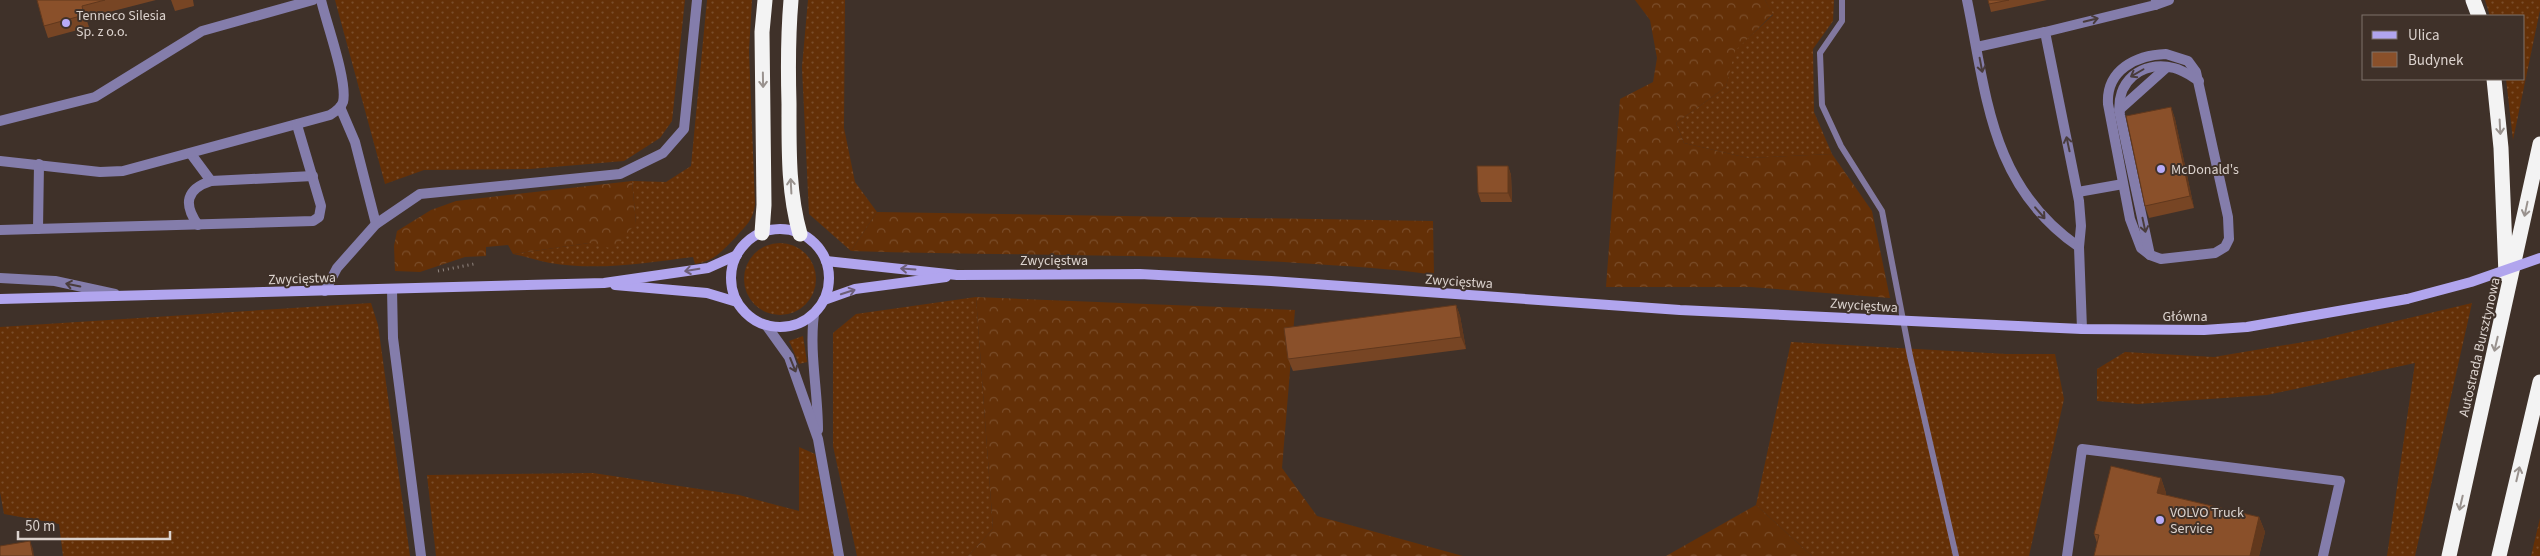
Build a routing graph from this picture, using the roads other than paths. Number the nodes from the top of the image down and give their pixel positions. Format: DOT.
graph roads {
  1 [pos="313,0"];
  2 [pos="321,0"];
  3 [pos="697,0"];
  4 [pos="765,0"];
  5 [pos="791,0"];
  6 [pos="1967,0"];
  7 [pos="2169,0"];
  8 [pos="2473,0"];
  9 [pos="2156,2"];
  10 [pos="2480,15"];
  11 [pos="2045,32"];
  12 [pos="1977,47"];
  13 [pos="2166,67"];
  14 [pos="2494,80"];
  15 [pos="2199,81"];
  16 [pos="340,107"];
  17 [pos="2119,110"];
  18 [pos="0,121"];
  19 [pos="297,125"];
  20 [pos="2540,144"];
  21 [pos="191,154"];
  22 [pos="0,160"];
  23 [pos="39,164"];
  24 [pos="313,176"];
  25 [pos="211,181"];
  26 [pos="2123,184"];
  27 [pos="2078,192"];
  28 [pos="376,224"];
  29 [pos="198,225"];
  30 [pos="38,229"];
  31 [pos="0,230"];
  32 [pos="762,233"];
  33 [pos="800,234"];
  34 [pos="2079,247"];
  35 [pos="737,255"];
  36 [pos="2150,255"];
  37 [pos="2540,258"];
  38 [pos="826,261"];
  39 [pos="957,275"];
  40 [pos="0,278"];
  41 [pos="604,284"];
  42 [pos="392,289"];
  43 [pos="326,291"];
  44 [pos="126,296"];
  45 [pos="2506,296"];
  46 [pos="0,299"];
  47 [pos="824,300"];
  48 [pos="737,302"];
  49 [pos="814,314"];
  50 [pos="766,325"];
  51 [pos="1960,325"];
  52 [pos="2082,329"];
  53 [pos="2540,382"];
  54 [pos="818,439"];
  55 [pos="421,556"];
  56 [pos="840,556"];
  57 [pos="2067,556"];
  58 [pos="2323,556"];
  59 [pos="2449,556"];
  60 [pos="2499,556"];
  1 -- 18 [label="street"];
  2 -- 16 [label="street"];
  3 -- 28 [label="street"];
  4 -- 32 [label="highway, one-way"];
  33 -- 5 [label="highway, one-way"];
  6 -- 12 [label="street"];
  7 -- 9 [label="street"];
  8 -- 10 [label="highway"];
  11 -- 9 [label="street, one-way"];
  11 -- 12 [label="street"];
  27 -- 11 [label="street, one-way"];
  12 -- 34 [label="street, one-way"];
  13 -- 15 [label="street"];
  13 -- 17 [label="street"];
  13 -- 17 [label="street, one-way"];
  14 -- 45 [label="highway, one-way"];
  15 -- 26 [label="street"];
  15 -- 36 [label="street"];
  16 -- 19 [label="street"];
  16 -- 28 [label="street"];
  17 -- 36 [label="street, one-way"];
  19 -- 21 [label="street"];
  19 -- 24 [label="street"];
  20 -- 45 [label="highway, Autostrada Bursztynowa, one-way"];
  21 -- 23 [label="street"];
  21 -- 25 [label="street"];
  22 -- 23 [label="street"];
  23 -- 30 [label="street"];
  24 -- 25 [label="street"];
  24 -- 29 [label="street"];
  25 -- 29 [label="street"];
  26 -- 27 [label="street"];
  26 -- 36 [label="street"];
  27 -- 34 [label="street"];
  28 -- 43 [label="street"];
  29 -- 30 [label="street"];
  30 -- 31 [label="street"];
  32 -- 33 [label="main road"];
  32 -- 35 [label="main road"];
  33 -- 38 [label="main road"];
  34 -- 52 [label="street"];
  35 -- 41 [label="main road, Zwycięstwa, one-way"];
  35 -- 48 [label="main road"];
  37 -- 52 [label="main road, Główna, bridge"];
  39 -- 38 [label="main road, Zwycięstwa, one-way"];
  38 -- 47 [label="main road"];
  47 -- 39 [label="main road, Zwycięstwa, one-way"];
  39 -- 51 [label="main road, Zwycięstwa"];
  44 -- 40 [label="street, one-way"];
  41 -- 42 [label="main road, Zwycięstwa"];
  41 -- 48 [label="main road, Zwycięstwa"];
  42 -- 43 [label="main road, Zwycięstwa"];
  42 -- 55 [label="street"];
  43 -- 44 [label="main road, Zwycięstwa"];
  44 -- 46 [label="main road, Zwycięstwa"];
  45 -- 59 [label="highway, Autostrada Bursztynowa, one-way"];
  47 -- 49 [label="main road"];
  48 -- 50 [label="main road"];
  49 -- 50 [label="main road"];
  49 -- 54 [label="street"];
  50 -- 54 [label="street, one-way"];
  51 -- 52 [label="main road, Główna"];
  60 -- 53 [label="highway, one-way"];
  54 -- 56 [label="street"];
  57 -- 58 [label="street"];
}
